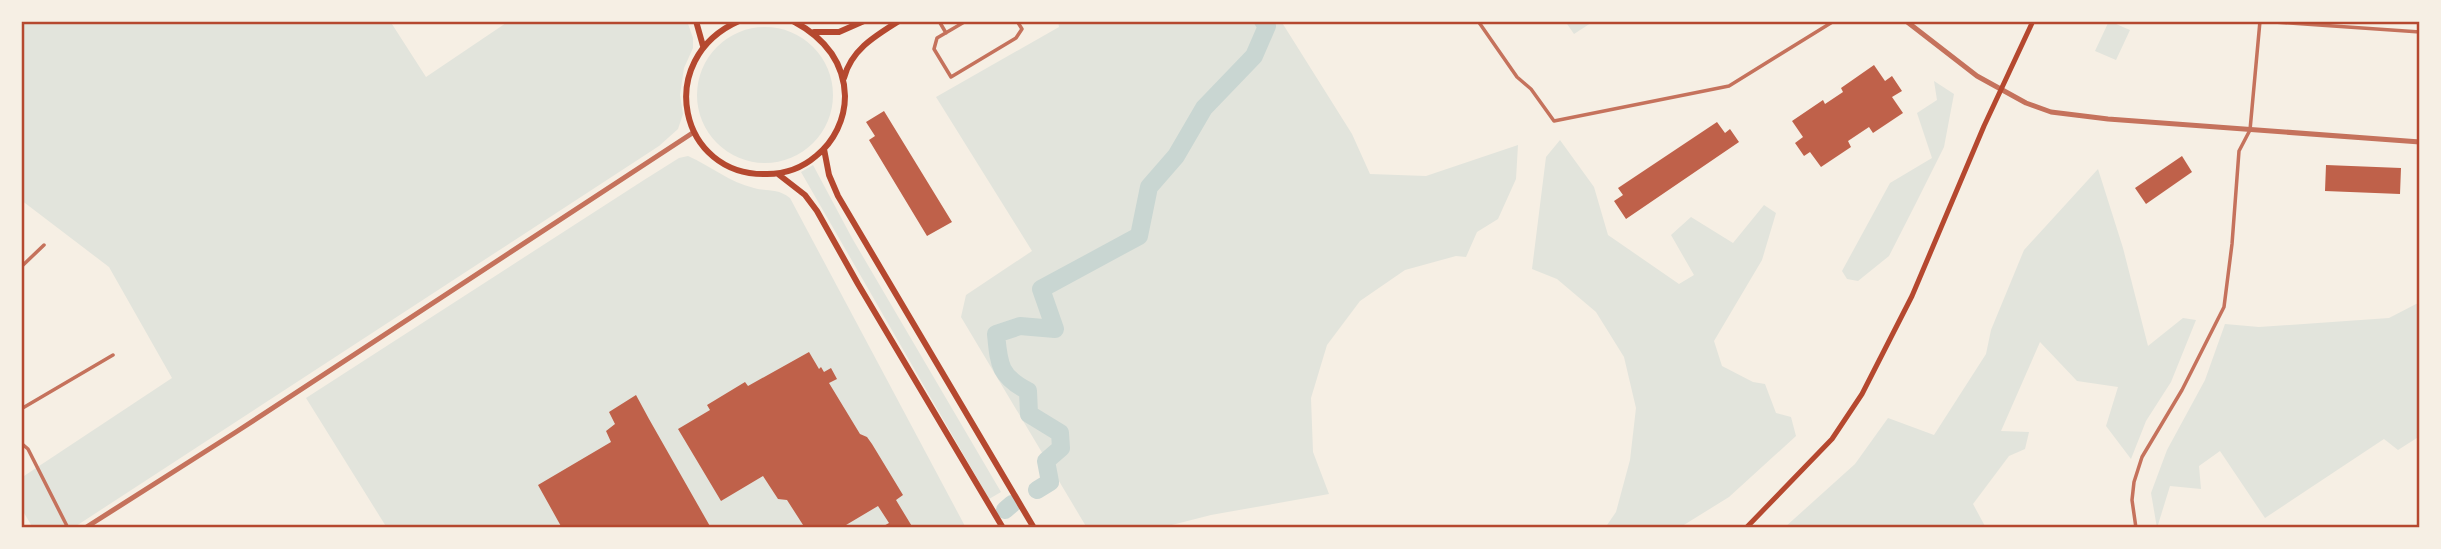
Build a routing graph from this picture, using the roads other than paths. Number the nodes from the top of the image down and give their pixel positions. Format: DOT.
graph roads {
  1 [pos="696,21"];
  2 [pos="740,21"];
  3 [pos="793,21"];
  4 [pos="864,21"];
  5 [pos="899,21"];
  6 [pos="939,21"];
  7 [pos="966,21"];
  8 [pos="1017,21"];
  9 [pos="1478,21"];
  10 [pos="1834,21"];
  11 [pos="1906,21"];
  12 [pos="2033,21"];
  13 [pos="2260,21"];
  14 [pos="814,32"];
  15 [pos="2420,32"];
  16 [pos="946,33"];
  17 [pos="703,46"];
  18 [pos="843,80"];
  19 [pos="2002,90"];
  20 [pos="2250,130"];
  21 [pos="694,132"];
  22 [pos="2420,142"];
  23 [pos="824,149"];
  24 [pos="778,174"];
  25 [pos="44,245"];
  26 [pos="21,267"];
  27 [pos="113,355"];
  28 [pos="21,409"];
  29 [pos="21,443"];
  30 [pos="1033,527"];
  31 [pos="68,528"];
  32 [pos="85,528"];
  33 [pos="1003,528"];
  34 [pos="1746,528"];
  35 [pos="2136,528"];
  1 -- 17 [label="main road"];
  2 -- 17 [label="main road"];
  3 -- 14 [label="main road"];
  4 -- 14 [label="main road"];
  5 -- 18 [label="main road"];
  6 -- 16 [label="street"];
  7 -- 16 [label="street"];
  8 -- 16 [label="street"];
  9 -- 10 [label="street"];
  11 -- 19 [label="street"];
  12 -- 19 [label="main road"];
  13 -- 15 [label="street"];
  13 -- 20 [label="street"];
  14 -- 18 [label="main road"];
  17 -- 21 [label="main road"];
  18 -- 23 [label="main road"];
  19 -- 20 [label="street"];
  19 -- 34 [label="main road"];
  20 -- 22 [label="street"];
  20 -- 35 [label="street"];
  21 -- 24 [label="main road"];
  21 -- 32 [label="street"];
  23 -- 24 [label="main road"];
  23 -- 30 [label="main road"];
  24 -- 33 [label="main road"];
  25 -- 26 [label="street"];
  27 -- 28 [label="street"];
  29 -- 31 [label="street"];
}
